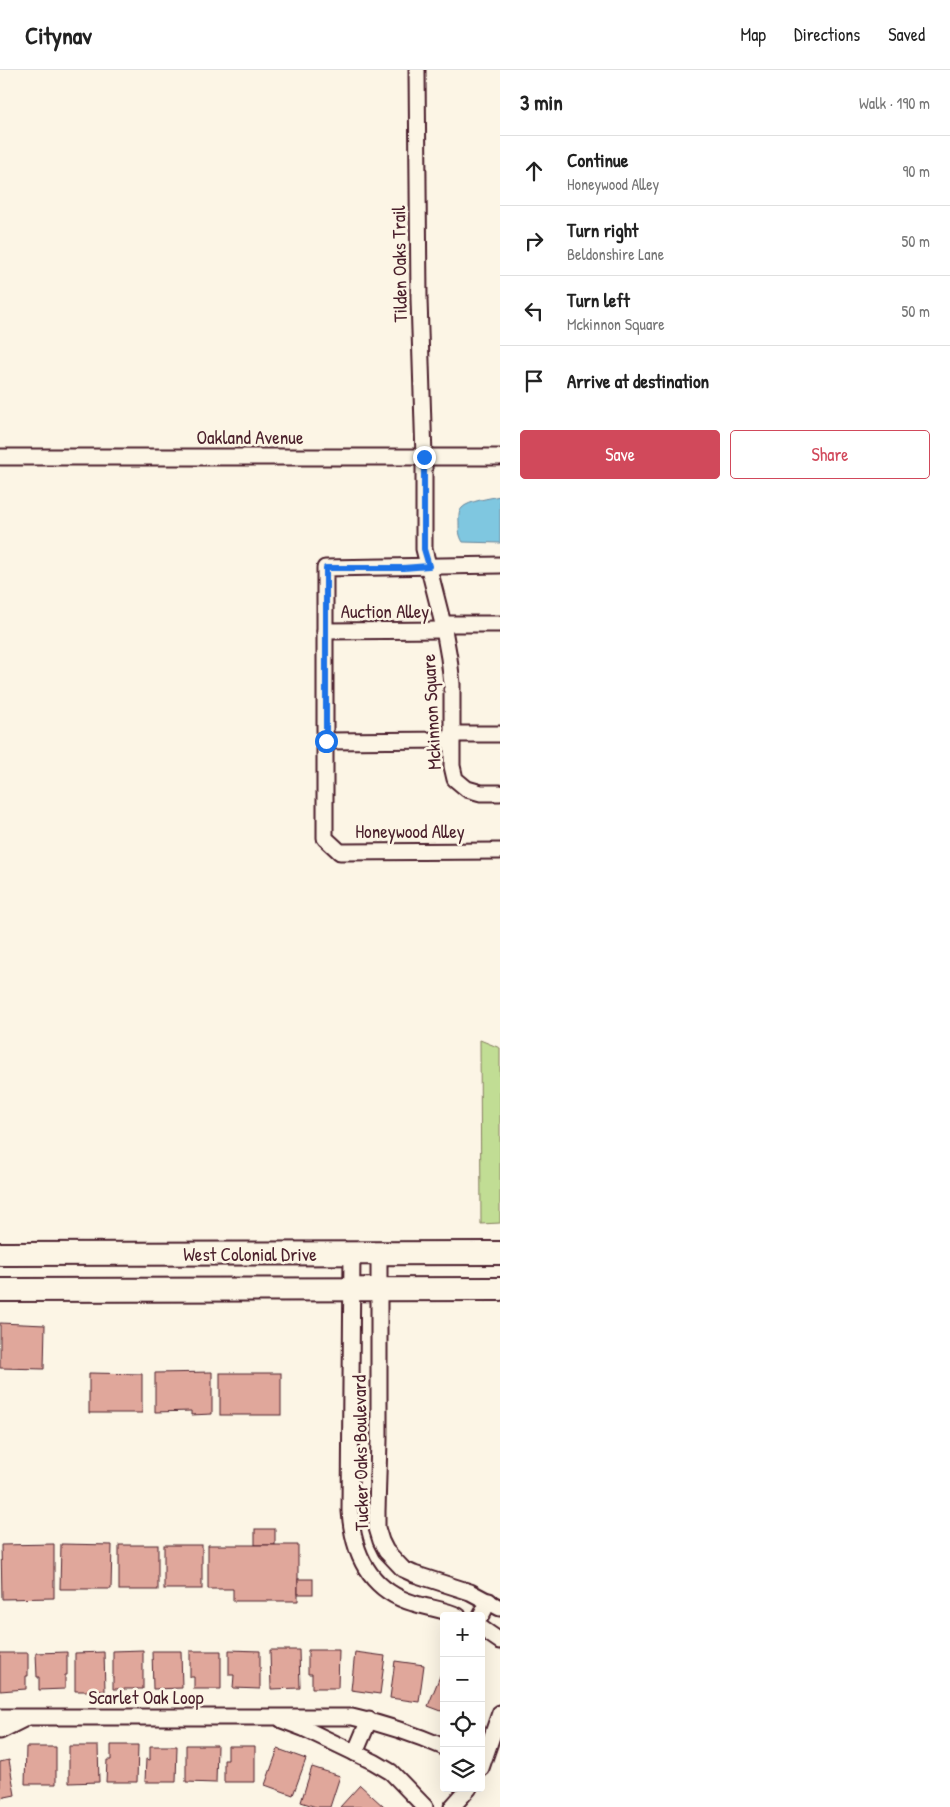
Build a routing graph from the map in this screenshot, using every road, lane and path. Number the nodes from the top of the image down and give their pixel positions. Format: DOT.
graph roads {
  1 [pos="417,70"];
  2 [pos="0,457"];
  3 [pos="424,457"];
  4 [pos="500,457"];
  5 [pos="500,565"];
  6 [pos="429,566"];
  7 [pos="500,624"];
  8 [pos="444,627"];
  9 [pos="326,631"];
  10 [pos="500,734"];
  11 [pos="452,737"];
  12 [pos="326,741"];
  13 [pos="500,793"];
  14 [pos="500,851"];
  15 [pos="352,1253"];
  16 [pos="379,1253"];
  17 [pos="500,1253"];
  18 [pos="0,1254"];
  19 [pos="352,1289"];
  20 [pos="379,1289"];
  21 [pos="500,1289"];
  22 [pos="0,1290"];
  23 [pos="352,1440"];
  24 [pos="379,1440"];
  25 [pos="494,1604"];
  26 [pos="450,1612"];
  27 [pos="485,1631"];
  28 [pos="500,1641"];
  29 [pos="500,1713"];
  30 [pos="266,1716"];
  31 [pos="0,1717"];
  32 [pos="27,1717"];
  33 [pos="369,1720"];
  34 [pos="0,1731"];
  35 [pos="442,1747"];
  36 [pos="355,1753"];
  37 [pos="485,1754"];
  38 [pos="465,1792"];
  39 [pos="425,1807"];
  40 [pos="452,1807"];
  1 -- 3 [label="street, Tilden Oaks Trail"];
  2 -- 3 [label="street, Oakland Avenue"];
  3 -- 4 [label="street, Oakland Avenue"];
  3 -- 6 [label="street, Mckinnon Square"];
  5 -- 6 [label="street"];
  6 -- 8 [label="street, Mckinnon Square"];
  6 -- 9 [label="street, Honeywood Alley"];
  7 -- 8 [label="street, Auction Alley"];
  8 -- 9 [label="street, Auction Alley"];
  8 -- 11 [label="street, Mckinnon Square"];
  9 -- 12 [label="street, Honeywood Alley"];
  10 -- 11 [label="street"];
  11 -- 12 [label="street"];
  11 -- 13 [label="street, Mckinnon Square"];
  12 -- 14 [label="street, Honeywood Alley"];
  15 -- 16 [label="highway, West Colonial Drive"];
  15 -- 18 [label="highway, West Colonial Drive"];
  15 -- 19 [label="street, Tucker Oaks Boulevard"];
  16 -- 17 [label="highway, West Colonial Drive"];
  16 -- 20 [label="street, Tucker Oaks Boulevard"];
  19 -- 20 [label="highway, West Colonial Drive"];
  19 -- 22 [label="highway, West Colonial Drive"];
  19 -- 23 [label="street, Tucker Oaks Boulevard"];
  20 -- 21 [label="highway, West Colonial Drive"];
  20 -- 24 [label="street, Tucker Oaks Boulevard"];
  23 -- 24 [label="street"];
  23 -- 26 [label="street, Tucker Oaks Boulevard"];
  24 -- 25 [label="street, Tucker Oaks Boulevard"];
  27 -- 28 [label="street"];
  29 -- 37 [label="street"];
  30 -- 32 [label="street, Scarlet Oak Loop"];
  30 -- 33 [label="street, Scarlet Oak Loop"];
  30 -- 36 [label="street, Scarlet Oak Loop"];
  31 -- 32 [label="street, Scarlet Oak Loop"];
  32 -- 34 [label="street, Scarlet Oak Loop"];
  33 -- 35 [label="street, Scarlet Oak Loop"];
  33 -- 36 [label="street"];
  36 -- 39 [label="street, Scarlet Oak Loop"];
  38 -- 40 [label="street"];
}
